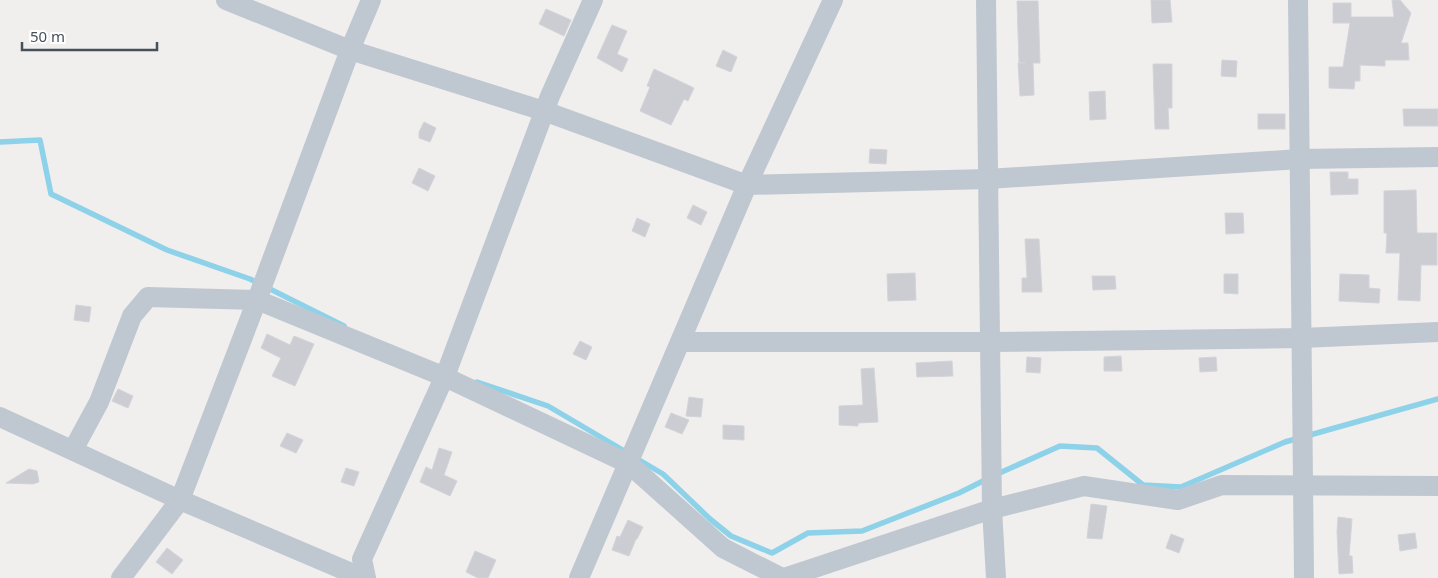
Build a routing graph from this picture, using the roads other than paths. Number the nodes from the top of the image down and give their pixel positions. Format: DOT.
graph roads {
  1 [pos="226,0"];
  2 [pos="371,0"];
  3 [pos="593,0"];
  4 [pos="834,0"];
  5 [pos="986,0"];
  6 [pos="1298,0"];
  7 [pos="350,50"];
  8 [pos="544,111"];
  9 [pos="1438,157"];
  10 [pos="1300,159"];
  11 [pos="988,179"];
  12 [pos="747,185"];
  13 [pos="257,300"];
  14 [pos="1438,332"];
  15 [pos="1302,338"];
  16 [pos="681,342"];
  17 [pos="990,342"];
  18 [pos="445,376"];
  19 [pos="0,417"];
  20 [pos="73,450"];
  21 [pos="629,464"];
  22 [pos="1303,486"];
  23 [pos="1438,486"];
  24 [pos="180,500"];
  25 [pos="992,509"];
  26 [pos="121,578"];
  27 [pos="364,578"];
  28 [pos="579,578"];
  29 [pos="783,578"];
  30 [pos="996,578"];
  31 [pos="1304,578"];
  1 -- 7 [label="street"];
  2 -- 7 [label="street"];
  3 -- 8 [label="street"];
  4 -- 12 [label="street"];
  5 -- 11 [label="street"];
  6 -- 10 [label="street"];
  7 -- 8 [label="street"];
  7 -- 13 [label="street"];
  8 -- 12 [label="street"];
  8 -- 18 [label="street"];
  9 -- 10 [label="street"];
  10 -- 11 [label="street"];
  10 -- 15 [label="street"];
  11 -- 12 [label="street"];
  11 -- 17 [label="street"];
  12 -- 16 [label="street"];
  13 -- 18 [label="street"];
  13 -- 20 [label="street"];
  13 -- 24 [label="street"];
  14 -- 15 [label="street"];
  15 -- 17 [label="street"];
  15 -- 22 [label="street"];
  16 -- 17 [label="street"];
  16 -- 21 [label="street"];
  17 -- 25 [label="street"];
  18 -- 21 [label="street"];
  18 -- 27 [label="street"];
  19 -- 20 [label="street"];
  20 -- 24 [label="street"];
  21 -- 28 [label="street"];
  21 -- 29 [label="street"];
  22 -- 23 [label="street"];
  22 -- 25 [label="street"];
  22 -- 31 [label="street"];
  24 -- 26 [label="street"];
  24 -- 27 [label="street"];
  25 -- 29 [label="street"];
  25 -- 30 [label="street"];
}
